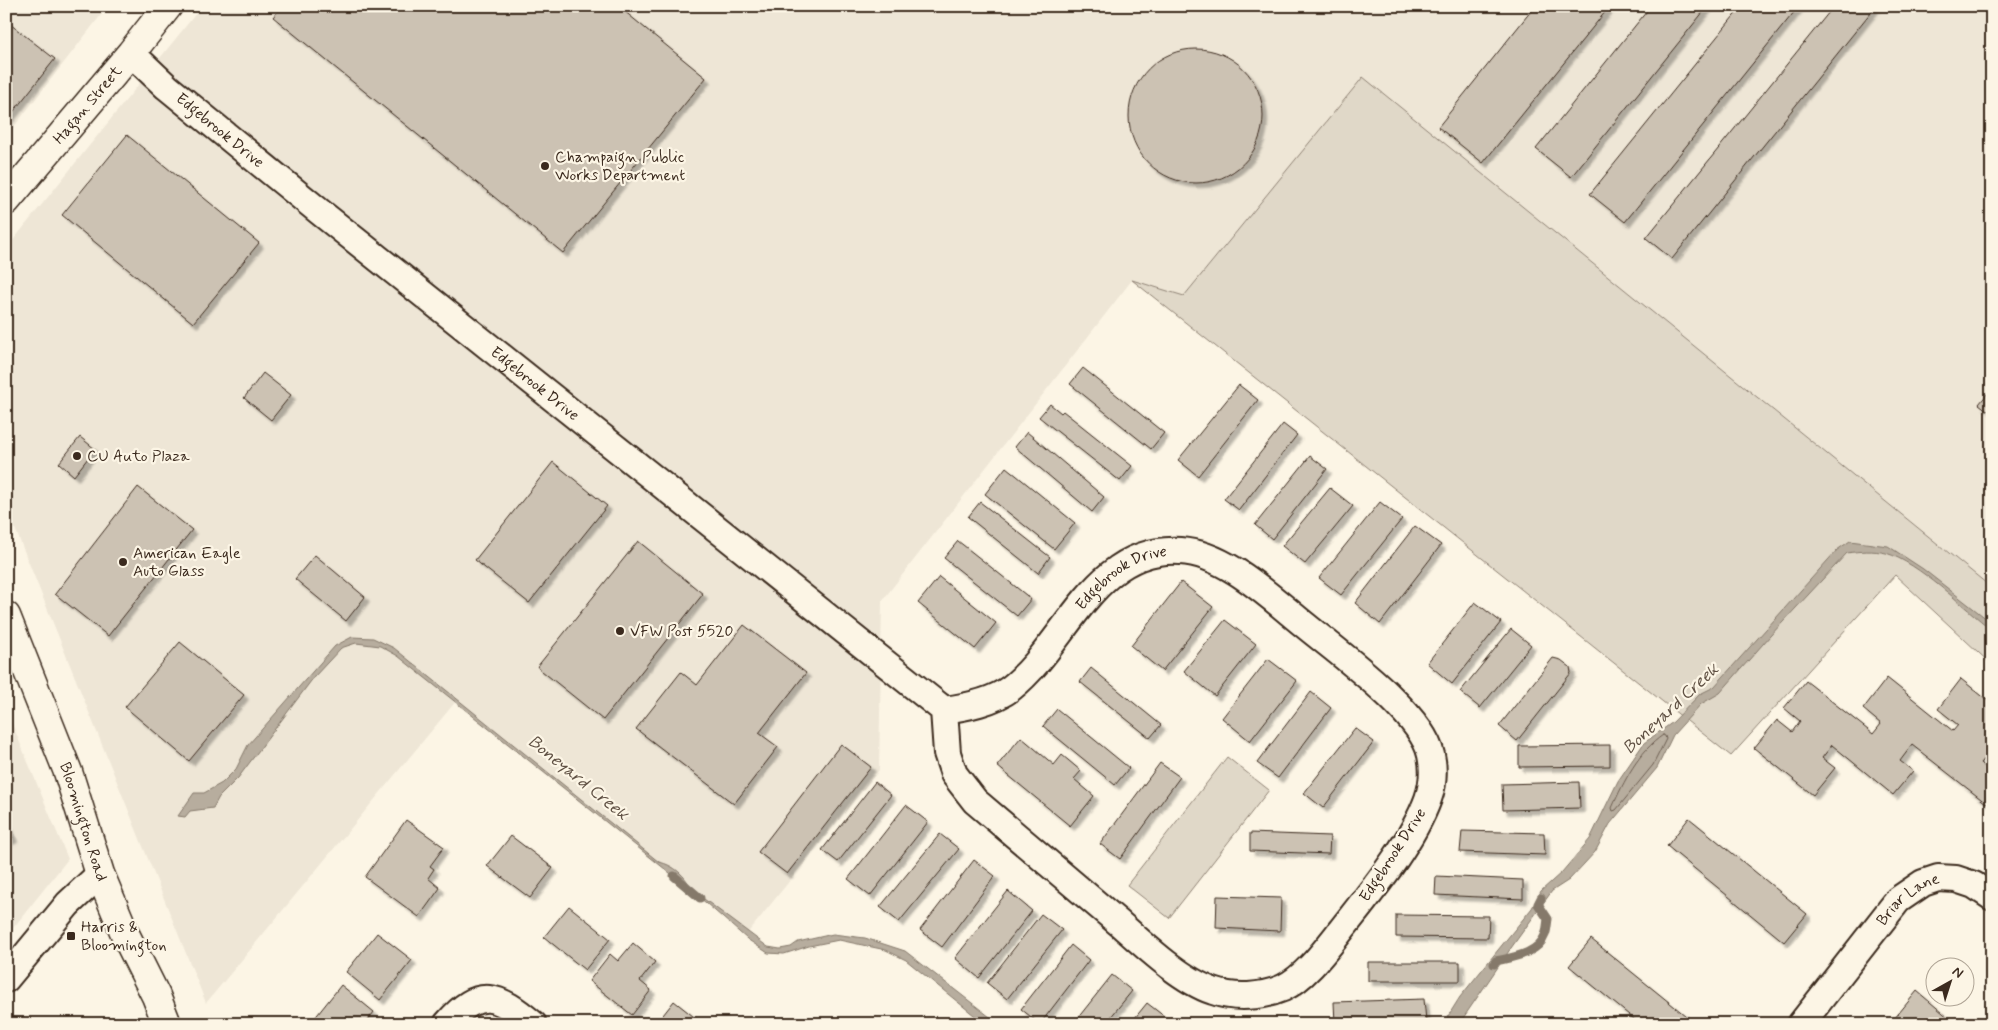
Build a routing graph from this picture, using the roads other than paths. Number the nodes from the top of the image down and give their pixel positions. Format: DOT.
graph roads {
  1 [pos="168,6"];
  2 [pos="131,53"];
  3 [pos="6,201"];
  4 [pos="6,616"];
  5 [pos="944,710"];
  6 [pos="100,874"];
  7 [pos="1992,897"];
  8 [pos="6,979"];
  9 [pos="167,1024"];
  10 [pos="446,1024"];
  11 [pos="533,1024"];
  12 [pos="1801,1024"];
  1 -- 2 [label="main road, Hagan Street"];
  2 -- 3 [label="main road, Hagan Street"];
  2 -- 5 [label="street, Edgebrook Drive"];
  4 -- 6 [label="main road, Bloomington Road"];
  5 -- 5 [label="street, Edgebrook Drive"];
  6 -- 8 [label="street"];
  6 -- 9 [label="main road, Bloomington Road"];
  7 -- 12 [label="street, Briar Lane"];
  10 -- 11 [label="street"];
}
